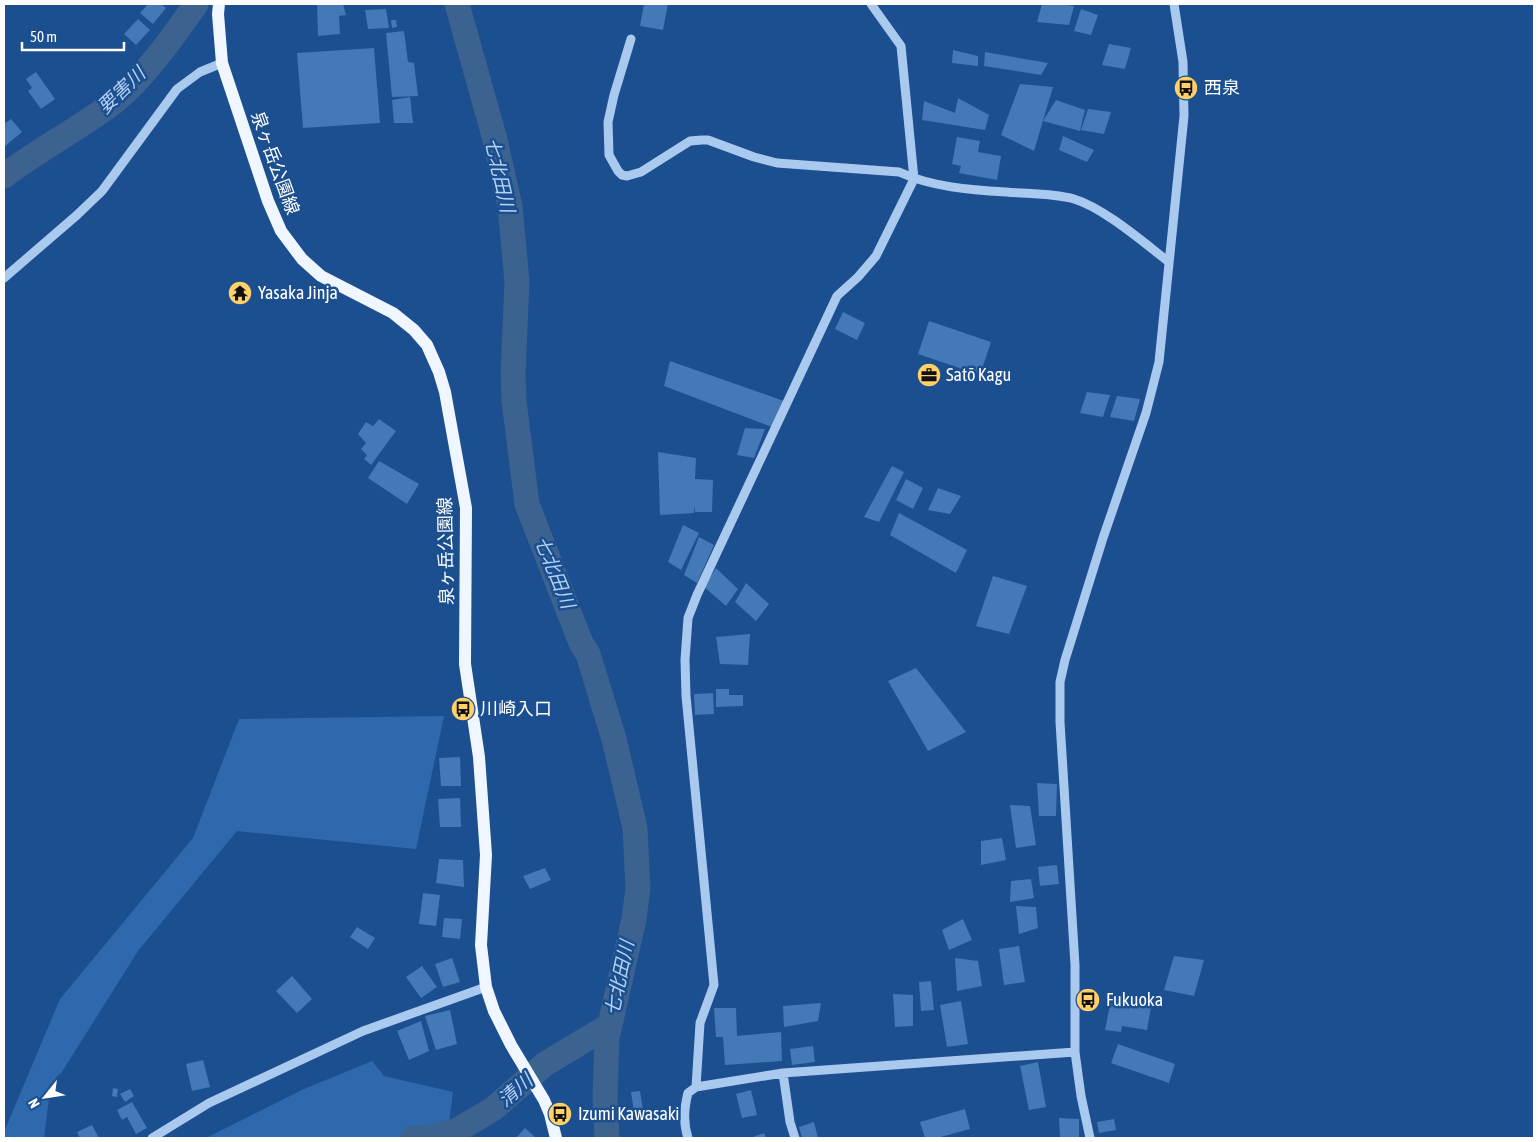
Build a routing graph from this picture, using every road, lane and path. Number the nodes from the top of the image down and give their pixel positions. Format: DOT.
graph roads {
  1 [pos="218,4"];
  2 [pos="871,4"];
  3 [pos="1174,4"];
  4 [pos="631,39"];
  5 [pos="222,63"];
  6 [pos="914,179"];
  7 [pos="1169,262"];
  8 [pos="4,278"];
  9 [pos="486,987"];
  10 [pos="1075,1052"];
  11 [pos="783,1073"];
  12 [pos="696,1087"];
  13 [pos="152,1138"];
  14 [pos="556,1138"];
  15 [pos="688,1138"];
  16 [pos="795,1138"];
  17 [pos="1090,1138"];
  1 -- 5 [label="main road, 泉ヶ岳公園線"];
  2 -- 6 [label="street"];
  3 -- 7 [label="street"];
  4 -- 6 [label="street"];
  5 -- 8 [label="street"];
  5 -- 9 [label="main road, 泉ヶ岳公園線"];
  6 -- 7 [label="street"];
  6 -- 12 [label="street"];
  7 -- 10 [label="street"];
  9 -- 13 [label="street"];
  9 -- 14 [label="main road, 泉ヶ岳公園線"];
  10 -- 11 [label="street"];
  10 -- 17 [label="street"];
  11 -- 12 [label="street"];
  11 -- 16 [label="street"];
  12 -- 15 [label="street"];
}
